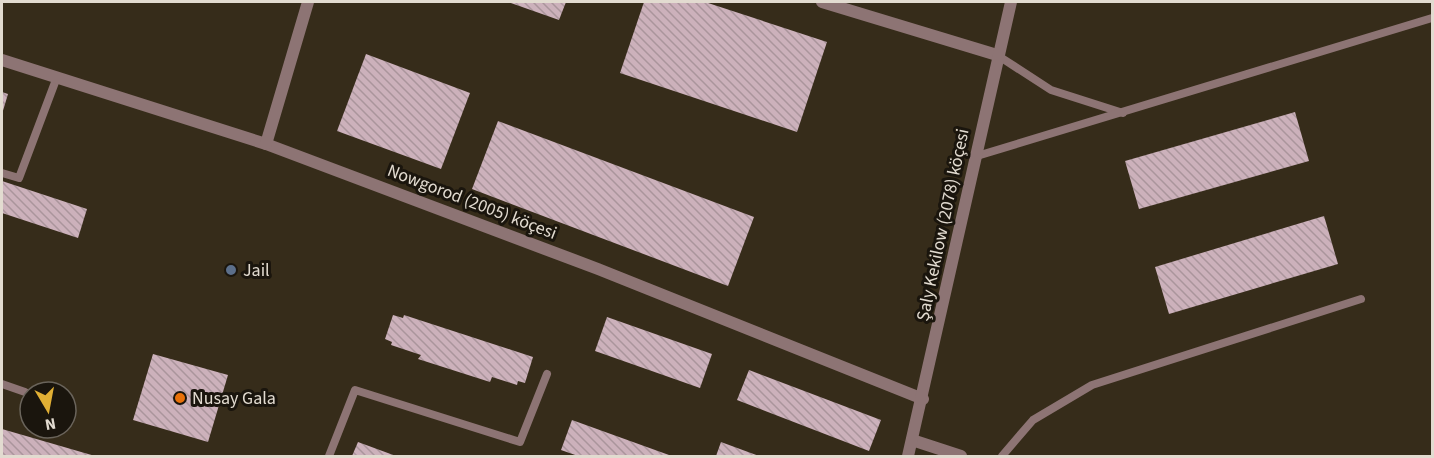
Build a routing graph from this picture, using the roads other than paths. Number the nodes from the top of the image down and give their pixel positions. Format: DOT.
graph roads {
  1 [pos="308,2"];
  2 [pos="822,2"];
  3 [pos="1011,2"];
  4 [pos="1432,18"];
  5 [pos="997,55"];
  6 [pos="2,60"];
  7 [pos="57,77"];
  8 [pos="1123,113"];
  9 [pos="266,144"];
  10 [pos="976,156"];
  11 [pos="2,172"];
  12 [pos="1361,299"];
  13 [pos="547,374"];
  14 [pos="2,384"];
  15 [pos="18,389"];
  16 [pos="923,399"];
  17 [pos="912,440"];
  18 [pos="329,456"];
  19 [pos="908,456"];
  20 [pos="962,456"];
  21 [pos="1002,456"];
  1 -- 9 [label="street"];
  2 -- 5 [label="street"];
  3 -- 5 [label="street, Şaly Kekilow (2078) köçesi"];
  4 -- 8 [label="lane"];
  5 -- 8 [label="lane"];
  5 -- 10 [label="street, Şaly Kekilow (2078) köçesi"];
  6 -- 7 [label="street, Nowgorod (2005) köçesi"];
  7 -- 9 [label="street, Nowgorod (2005) köçesi"];
  7 -- 11 [label="lane"];
  8 -- 10 [label="lane"];
  9 -- 16 [label="street, Nowgorod (2005) köçesi"];
  10 -- 16 [label="street, Şaly Kekilow (2078) köçesi"];
  12 -- 21 [label="lane"];
  13 -- 18 [label="lane"];
  14 -- 15 [label="lane"];
  16 -- 17 [label="street, Şaly Kekilow (2078) köçesi"];
  17 -- 19 [label="street, Şaly Kekilow (2078) köçesi"];
  17 -- 20 [label="street"];
}
